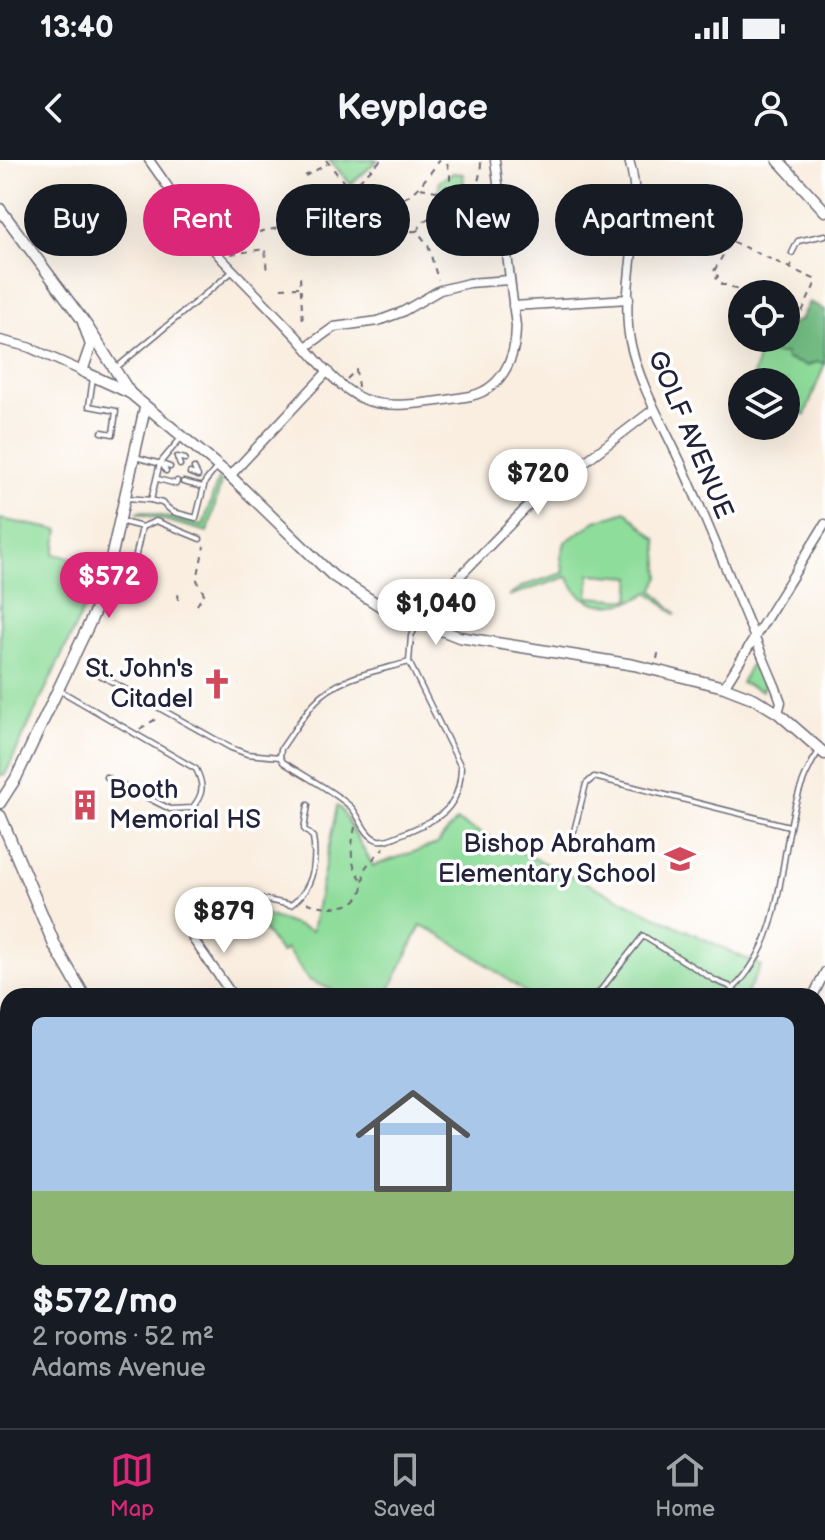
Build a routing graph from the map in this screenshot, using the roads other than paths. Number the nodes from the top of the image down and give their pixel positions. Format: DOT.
graph roads {
  1 [pos="149,160"];
  2 [pos="495,160"];
  3 [pos="629,160"];
  4 [pos="778,160"];
  5 [pos="0,209"];
  6 [pos="825,211"];
  7 [pos="825,235"];
  8 [pos="794,254"];
  9 [pos="234,270"];
  10 [pos="509,280"];
  11 [pos="629,299"];
  12 [pos="513,306"];
  13 [pos="82,319"];
  14 [pos="0,340"];
  15 [pos="306,347"];
  16 [pos="115,369"];
  17 [pos="82,371"];
  18 [pos="328,371"];
  19 [pos="93,376"];
  20 [pos="130,393"];
  21 [pos="145,408"];
  22 [pos="654,409"];
  23 [pos="102,432"];
  24 [pos="182,436"];
  25 [pos="170,451"];
  26 [pos="133,457"];
  27 [pos="177,457"];
  28 [pos="185,459"];
  29 [pos="161,464"];
  30 [pos="180,465"];
  31 [pos="218,466"];
  32 [pos="168,469"];
  33 [pos="192,471"];
  34 [pos="230,476"];
  35 [pos="157,478"];
  36 [pos="204,484"];
  37 [pos="125,497"];
  38 [pos="151,500"];
  39 [pos="119,521"];
  40 [pos="825,524"];
  41 [pos="142,527"];
  42 [pos="200,539"];
  43 [pos="110,564"];
  44 [pos="133,568"];
  45 [pos="145,584"];
  46 [pos="418,623"];
  47 [pos="754,639"];
  48 [pos="409,662"];
  49 [pos="89,669"];
  50 [pos="724,687"];
  51 [pos="58,689"];
  52 [pos="778,713"];
  53 [pos="823,748"];
  54 [pos="280,757"];
  55 [pos="106,777"];
  56 [pos="0,803"];
  57 [pos="308,805"];
  58 [pos="0,816"];
  59 [pos="789,826"];
  60 [pos="574,831"];
  61 [pos="0,836"];
  62 [pos="12,842"];
  63 [pos="193,920"];
  64 [pos="79,988"];
  65 [pos="227,988"];
  66 [pos="602,988"];
  67 [pos="731,988"];
  68 [pos="734,988"];
  1 -- 9 [label="street"];
  2 -- 10 [label="street"];
  3 -- 11 [label="street, GOLF AVENUE"];
  4 -- 6 [label="street"];
  5 -- 13 [label="street"];
  7 -- 8 [label="lane"];
  9 -- 15 [label="street"];
  9 -- 16 [label="lane"];
  10 -- 12 [label="street"];
  10 -- 15 [label="street"];
  11 -- 12 [label="street"];
  11 -- 22 [label="street, GOLF AVENUE"];
  12 -- 18 [label="street"];
  13 -- 16 [label="street"];
  13 -- 17 [label="street"];
  14 -- 17 [label="street"];
  15 -- 18 [label="street"];
  16 -- 20 [label="street"];
  17 -- 19 [label="street"];
  18 -- 34 [label="street"];
  19 -- 20 [label="street"];
  19 -- 23 [label="lane"];
  20 -- 21 [label="street"];
  21 -- 24 [label="street"];
  21 -- 26 [label="street"];
  22 -- 46 [label="street"];
  22 -- 47 [label="street, GOLF AVENUE"];
  24 -- 25 [label="lane"];
  24 -- 31 [label="street"];
  25 -- 27 [label="lane"];
  25 -- 29 [label="lane"];
  26 -- 29 [label="lane"];
  26 -- 37 [label="street"];
  27 -- 28 [label="lane"];
  27 -- 30 [label="lane"];
  29 -- 32 [label="lane"];
  29 -- 35 [label="lane"];
  31 -- 34 [label="street"];
  31 -- 36 [label="lane"];
  33 -- 36 [label="lane"];
  34 -- 46 [label="street"];
  35 -- 36 [label="lane"];
  35 -- 38 [label="lane"];
  36 -- 38 [label="lane"];
  37 -- 38 [label="lane"];
  37 -- 39 [label="street"];
  39 -- 41 [label="lane"];
  39 -- 43 [label="street"];
  40 -- 47 [label="street"];
  41 -- 42 [label="lane"];
  41 -- 44 [label="lane"];
  43 -- 44 [label="lane"];
  43 -- 51 [label="street"];
  44 -- 45 [label="lane"];
  46 -- 48 [label="lane"];
  46 -- 50 [label="street"];
  47 -- 50 [label="street"];
  47 -- 52 [label="street, GOLF AVENUE"];
  48 -- 54 [label="lane"];
  48 -- 54 [label="lane"];
  49 -- 54 [label="lane"];
  50 -- 52 [label="street"];
  51 -- 55 [label="lane"];
  51 -- 56 [label="street"];
  52 -- 53 [label="street"];
  53 -- 59 [label="lane"];
  57 -- 63 [label="lane"];
  58 -- 62 [label="main road"];
  59 -- 60 [label="lane"];
  59 -- 68 [label="lane"];
  61 -- 62 [label="street"];
  62 -- 64 [label="main road"];
  63 -- 65 [label="street"];
  66 -- 67 [label="lane"];
}
